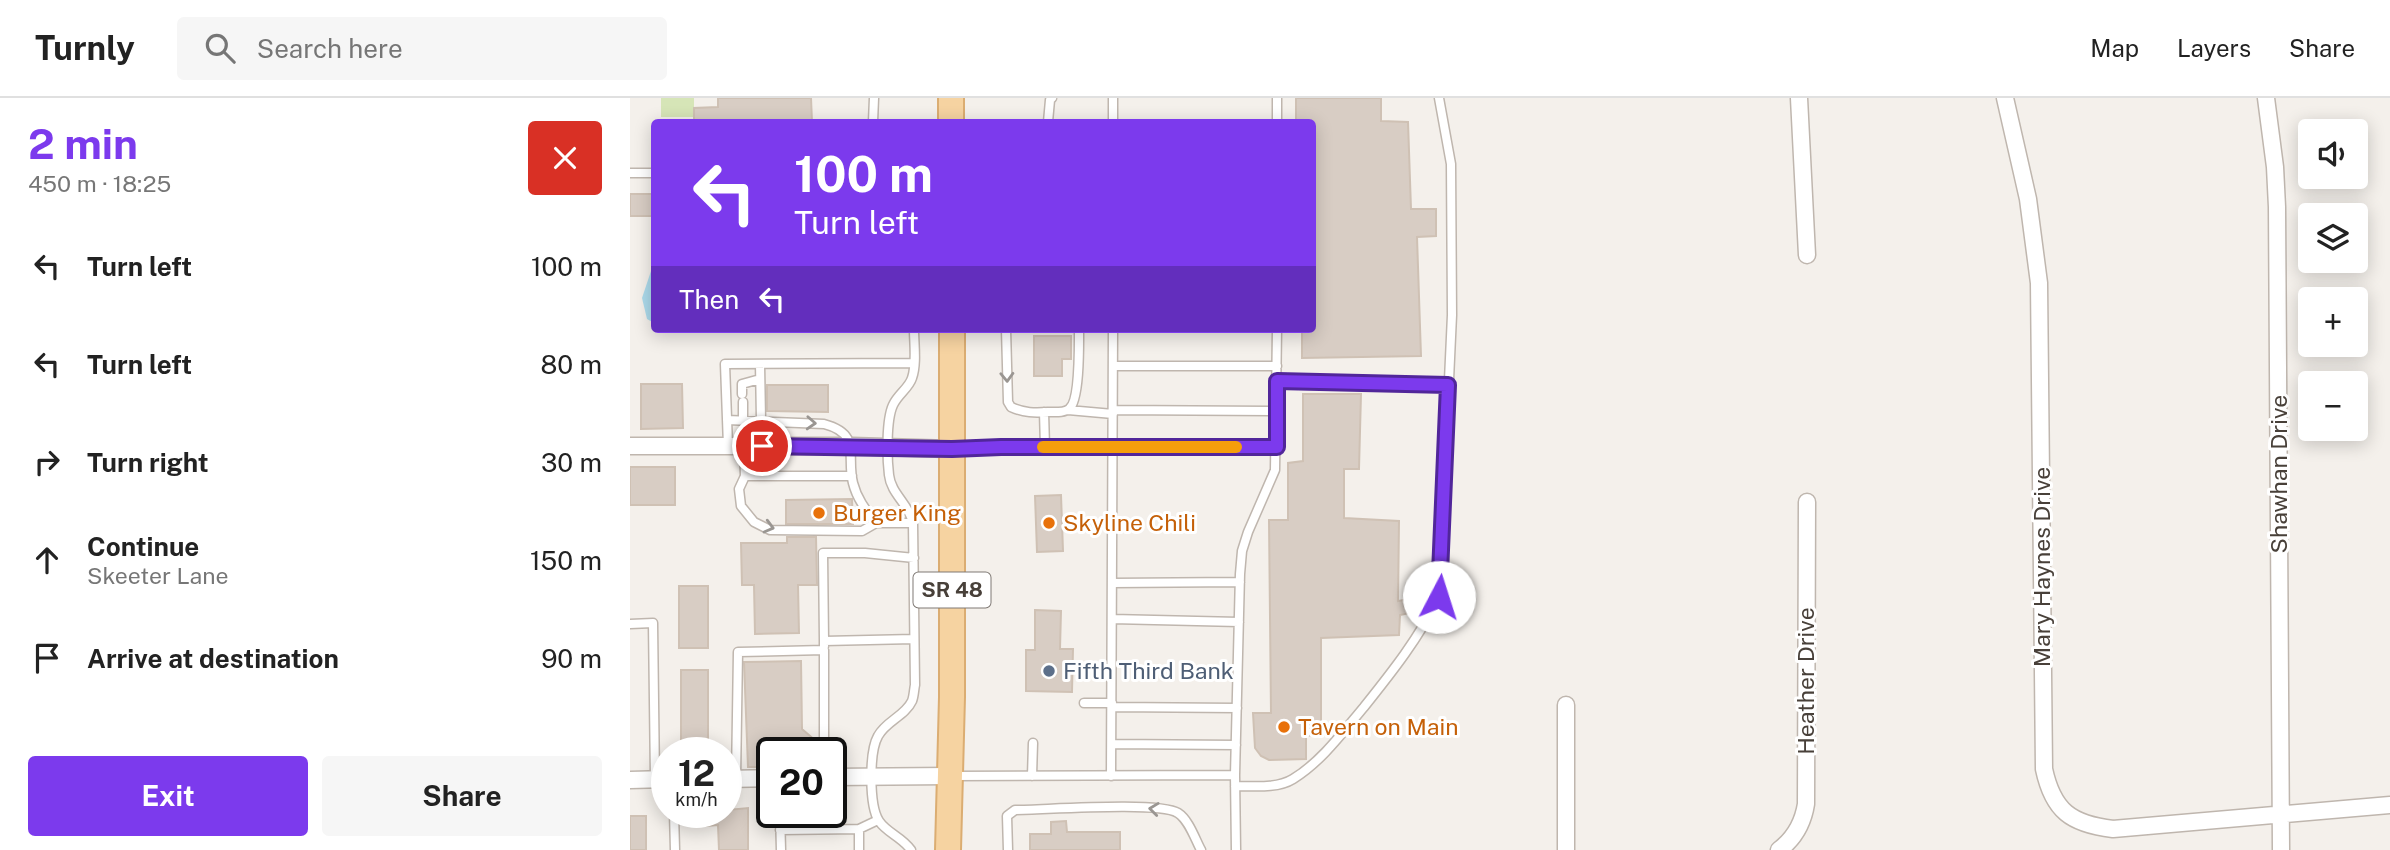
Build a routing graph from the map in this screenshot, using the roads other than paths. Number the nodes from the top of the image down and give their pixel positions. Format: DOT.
graph roads {
  1 [pos="874,98"];
  2 [pos="951,98"];
  3 [pos="1113,98"];
  4 [pos="1277,98"];
  5 [pos="1439,98"];
  6 [pos="1799,98"];
  7 [pos="2005,98"];
  8 [pos="2266,98"];
  9 [pos="1048,99"];
  10 [pos="873,119"];
  11 [pos="951,119"];
  12 [pos="1048,119"];
  13 [pos="1113,119"];
  14 [pos="1277,119"];
  15 [pos="630,173"];
  16 [pos="651,173"];
  17 [pos="1807,255"];
  18 [pos="914,333"];
  19 [pos="952,333"];
  20 [pos="1006,333"];
  21 [pos="1079,333"];
  22 [pos="1113,333"];
  23 [pos="1277,333"];
  24 [pos="913,363"];
  25 [pos="760,364"];
  26 [pos="1113,366"];
  27 [pos="1277,366"];
  28 [pos="760,379"];
  29 [pos="1277,381"];
  30 [pos="1448,385"];
  31 [pos="1068,410"];
  32 [pos="1277,411"];
  33 [pos="1044,412"];
  34 [pos="1113,412"];
  35 [pos="727,420"];
  36 [pos="743,420"];
  37 [pos="761,420"];
  38 [pos="630,446"];
  39 [pos="736,446"];
  40 [pos="852,446"];
  41 [pos="889,447"];
  42 [pos="1045,447"];
  43 [pos="1113,447"];
  44 [pos="1277,447"];
  45 [pos="952,449"];
  46 [pos="745,476"];
  47 [pos="852,476"];
  48 [pos="1807,502"];
  49 [pos="876,523"];
  50 [pos="913,523"];
  51 [pos="914,558"];
  52 [pos="1240,582"];
  53 [pos="1112,583"];
  54 [pos="1112,620"];
  55 [pos="1239,622"];
  56 [pos="630,624"];
  57 [pos="914,639"];
  58 [pos="824,645"];
  59 [pos="1084,703"];
  60 [pos="1112,705"];
  61 [pos="1566,705"];
  62 [pos="1237,708"];
  63 [pos="659,737"];
  64 [pos="733,737"];
  65 [pos="824,737"];
  66 [pos="1033,743"];
  67 [pos="1112,744"];
  68 [pos="1236,745"];
  69 [pos="1235,775"];
  70 [pos="872,776"];
  71 [pos="950,776"];
  72 [pos="1032,776"];
  73 [pos="1111,776"];
  74 [pos="847,777"];
  75 [pos="651,779"];
  76 [pos="630,780"];
  77 [pos="1235,786"];
  78 [pos="2390,805"];
  79 [pos="2281,815"];
  80 [pos="878,820"];
  81 [pos="674,828"];
  82 [pos="859,829"];
  83 [pos="780,830"];
  84 [pos="675,850"];
  85 [pos="781,850"];
  86 [pos="859,850"];
  87 [pos="911,850"];
  88 [pos="948,850"];
  89 [pos="1008,850"];
  90 [pos="1201,850"];
  91 [pos="1236,850"];
  92 [pos="1566,850"];
  93 [pos="1779,850"];
  94 [pos="2281,850"];
  1 -- 10 [label="lane"];
  2 -- 11 [label="main road"];
  3 -- 13 [label="lane"];
  4 -- 14 [label="lane"];
  5 -- 30 [label="lane"];
  6 -- 17 [label="street"];
  7 -- 79 [label="street, Mary Haynes Drive"];
  8 -- 79 [label="street, Shawhan Drive"];
  9 -- 12 [label="lane"];
  15 -- 16 [label="lane"];
  18 -- 24 [label="lane"];
  19 -- 45 [label="main road, SR 48"];
  20 -- 33 [label="lane, one-way"];
  21 -- 31 [label="lane"];
  22 -- 26 [label="lane"];
  23 -- 27 [label="lane"];
  24 -- 25 [label="lane"];
  24 -- 41 [label="lane"];
  25 -- 28 [label="lane"];
  25 -- 35 [label="lane"];
  26 -- 27 [label="lane"];
  26 -- 34 [label="lane"];
  27 -- 29 [label="lane"];
  28 -- 36 [label="lane"];
  28 -- 37 [label="lane"];
  29 -- 30 [label="lane"];
  29 -- 32 [label="lane"];
  30 -- 77 [label="lane"];
  31 -- 33 [label="lane"];
  31 -- 34 [label="lane"];
  32 -- 34 [label="lane"];
  32 -- 44 [label="lane"];
  33 -- 42 [label="lane"];
  34 -- 43 [label="lane"];
  35 -- 36 [label="lane"];
  35 -- 39 [label="lane"];
  36 -- 37 [label="lane"];
  37 -- 40 [label="lane, one-way"];
  38 -- 39 [label="street"];
  39 -- 40 [label="street"];
  39 -- 46 [label="lane"];
  40 -- 41 [label="street"];
  40 -- 47 [label="lane"];
  41 -- 45 [label="street"];
  41 -- 50 [label="lane"];
  42 -- 43 [label="lane"];
  42 -- 45 [label="lane"];
  43 -- 44 [label="lane"];
  43 -- 53 [label="lane"];
  44 -- 52 [label="lane"];
  45 -- 71 [label="main road, SR 48"];
  46 -- 47 [label="lane"];
  46 -- 49 [label="lane, one-way"];
  47 -- 49 [label="lane"];
  48 -- 93 [label="street, Heather Drive"];
  49 -- 50 [label="lane"];
  50 -- 51 [label="lane"];
  51 -- 57 [label="lane"];
  51 -- 58 [label="lane"];
  52 -- 53 [label="lane"];
  52 -- 55 [label="lane"];
  53 -- 54 [label="lane"];
  54 -- 55 [label="lane"];
  54 -- 60 [label="lane"];
  55 -- 62 [label="lane"];
  56 -- 63 [label="lane"];
  57 -- 58 [label="lane"];
  57 -- 70 [label="lane"];
  58 -- 64 [label="lane"];
  58 -- 65 [label="lane"];
  59 -- 60 [label="lane"];
  60 -- 62 [label="lane"];
  60 -- 67 [label="lane"];
  61 -- 92 [label="street"];
  62 -- 68 [label="lane"];
  66 -- 72 [label="lane"];
  67 -- 68 [label="lane"];
  67 -- 73 [label="lane"];
  68 -- 69 [label="lane"];
  69 -- 73 [label="lane"];
  69 -- 77 [label="lane"];
  70 -- 71 [label="street"];
  70 -- 74 [label="street"];
  70 -- 80 [label="lane"];
  71 -- 72 [label="lane"];
  71 -- 88 [label="main road, SR 48"];
  72 -- 73 [label="lane"];
  75 -- 76 [label="street"];
  77 -- 91 [label="lane"];
  78 -- 79 [label="street, Mary Haynes Drive"];
  79 -- 94 [label="street, Shawhan Drive"];
  80 -- 82 [label="lane"];
  80 -- 87 [label="lane"];
  81 -- 84 [label="lane"];
  82 -- 83 [label="lane"];
  82 -- 86 [label="lane"];
  83 -- 85 [label="lane"];
  90 -- 89 [label="lane, one-way"];
}
